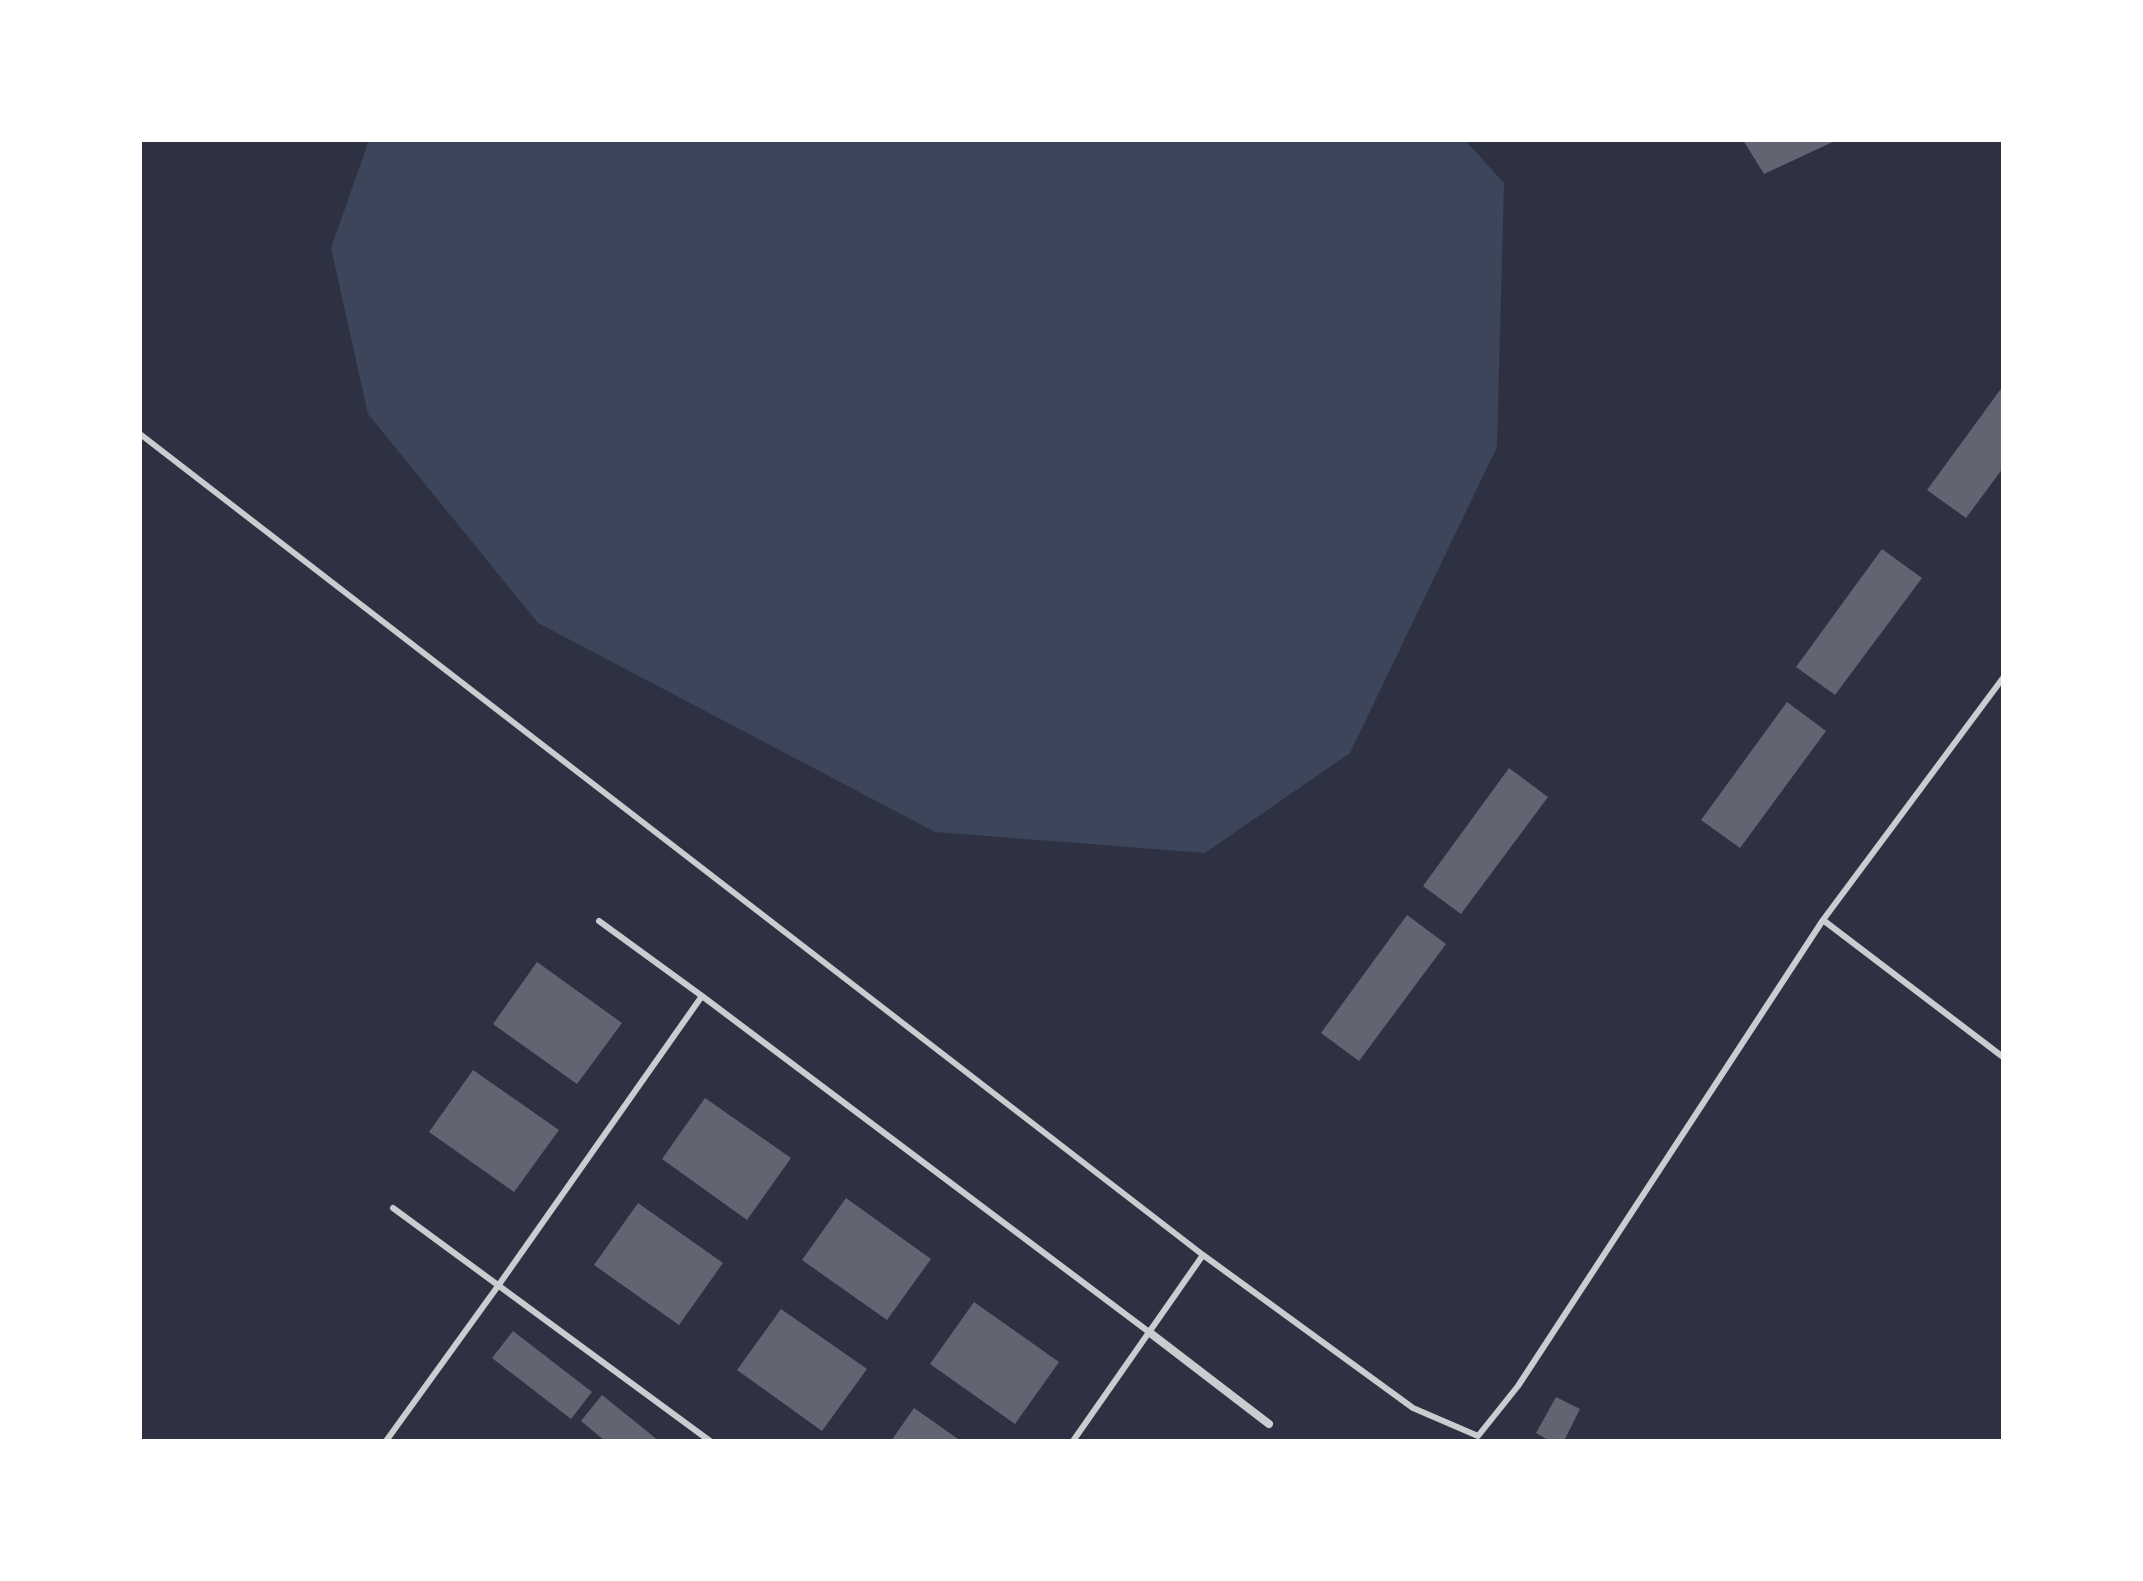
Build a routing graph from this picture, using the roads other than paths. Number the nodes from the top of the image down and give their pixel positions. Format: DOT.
graph roads {
  1 [pos="140,434"];
  2 [pos="2003,678"];
  3 [pos="1823,920"];
  4 [pos="599,921"];
  5 [pos="702,996"];
  6 [pos="2003,1057"];
  7 [pos="393,1208"];
  8 [pos="1203,1255"];
  9 [pos="498,1286"];
  10 [pos="1149,1332"];
  11 [pos="1269,1424"];
  12 [pos="386,1441"];
  13 [pos="710,1441"];
  14 [pos="1073,1441"];
  1 -- 8 [label="lane"];
  2 -- 3 [label="lane"];
  3 -- 6 [label="lane"];
  3 -- 8 [label="lane"];
  4 -- 5 [label="lane"];
  5 -- 9 [label="lane"];
  5 -- 10 [label="lane"];
  7 -- 9 [label="lane"];
  8 -- 10 [label="lane"];
  9 -- 12 [label="lane"];
  9 -- 13 [label="lane"];
  10 -- 11 [label="street"];
  10 -- 14 [label="lane"];
}
